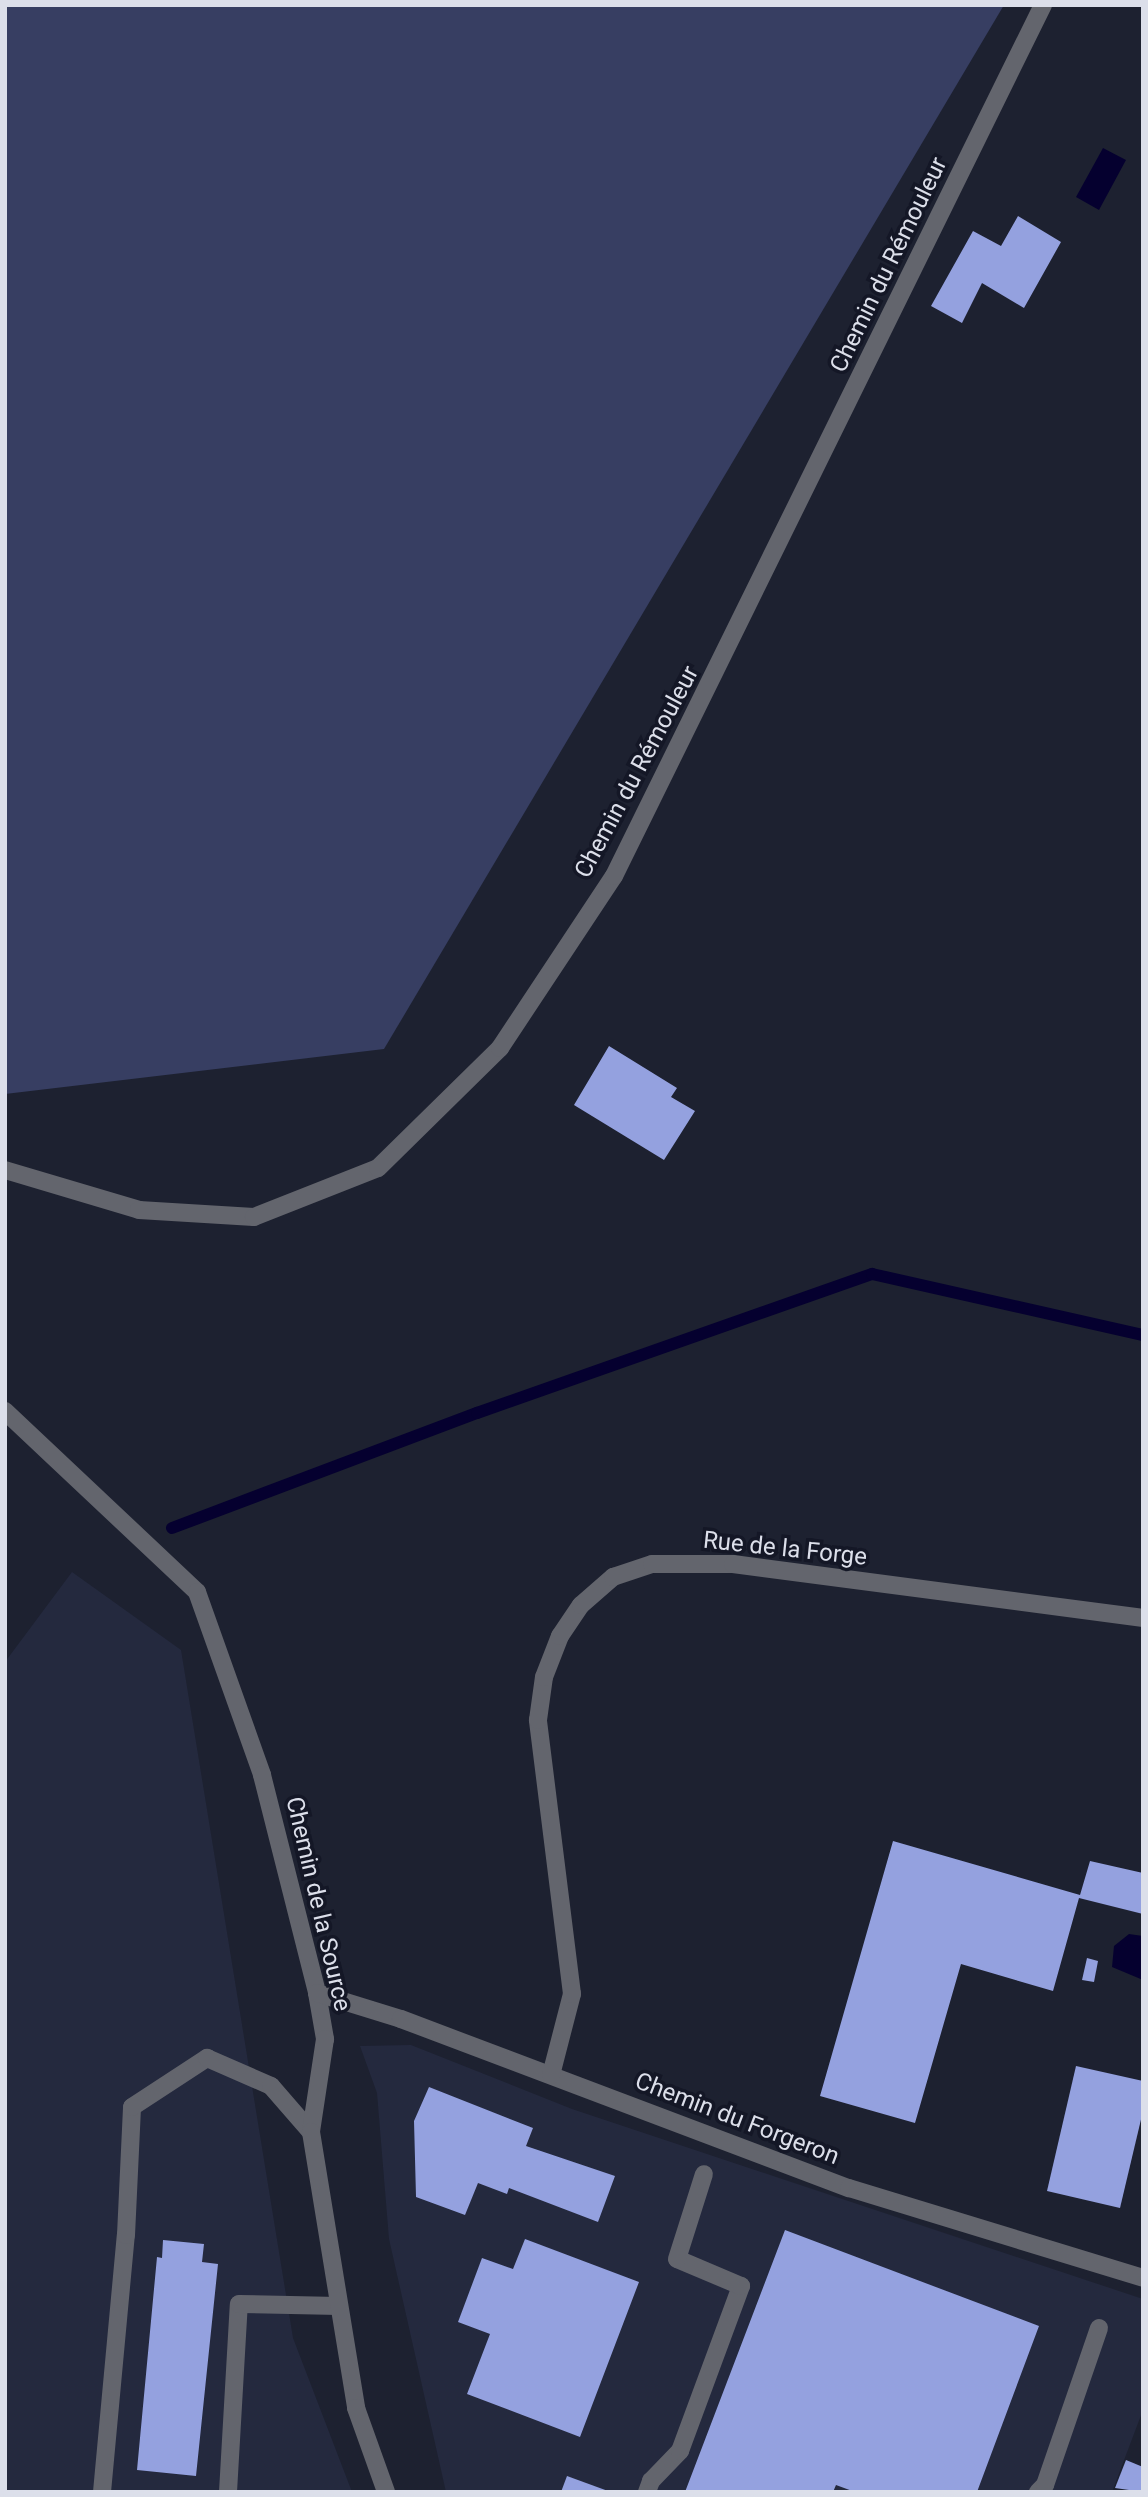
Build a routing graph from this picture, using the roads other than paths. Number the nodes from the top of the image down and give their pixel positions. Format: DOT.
graph roads {
  1 [pos="1043,5"];
  2 [pos="5,1170"];
  3 [pos="5,1411"];
  4 [pos="1143,1618"];
  5 [pos="317,1993"];
  6 [pos="551,2075"];
  7 [pos="311,2132"];
  8 [pos="704,2174"];
  9 [pos="1143,2278"];
  10 [pos="339,2306"];
  11 [pos="1099,2328"];
  12 [pos="102,2492"];
  13 [pos="228,2492"];
  14 [pos="386,2492"];
  15 [pos="647,2492"];
  16 [pos="1038,2492"];
  1 -- 2 [label="street, Chemin du Rémouleur"];
  3 -- 5 [label="street, Chemin de la Source"];
  4 -- 6 [label="street, Rue de la Forge"];
  5 -- 6 [label="street, Chemin du Forgeron"];
  5 -- 7 [label="street, Chemin de la Source"];
  6 -- 9 [label="street, Chemin du Forgeron"];
  7 -- 10 [label="street, Chemin de la Source"];
  7 -- 12 [label="street"];
  8 -- 15 [label="street"];
  10 -- 13 [label="street"];
  10 -- 14 [label="street, Chemin de la Source"];
  11 -- 16 [label="street"];
}
